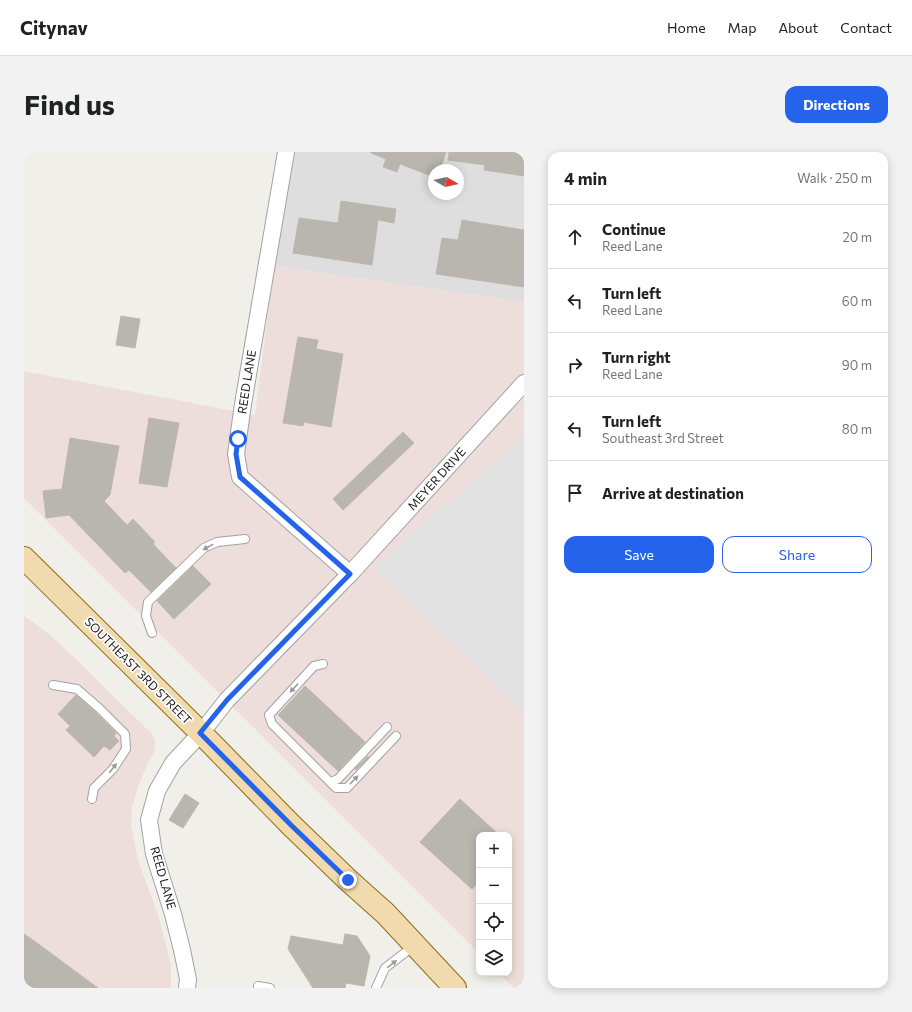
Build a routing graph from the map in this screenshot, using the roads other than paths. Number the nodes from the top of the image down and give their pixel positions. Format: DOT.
graph roads {
  1 [pos="286,152"];
  2 [pos="524,383"];
  3 [pos="245,539"];
  4 [pos="24,558"];
  5 [pos="350,574"];
  6 [pos="152,633"];
  7 [pos="323,664"];
  8 [pos="53,684"];
  9 [pos="387,727"];
  10 [pos="200,733"];
  11 [pos="396,736"];
  12 [pos="331,782"];
  13 [pos="92,799"];
  14 [pos="415,945"];
  15 [pos="258,986"];
  16 [pos="187,988"];
  17 [pos="270,988"];
  18 [pos="376,988"];
  19 [pos="455,988"];
  1 -- 5 [label="street, REED LANE"];
  2 -- 5 [label="street, MEYER DRIVE"];
  3 -- 6 [label="lane, one-way"];
  4 -- 10 [label="main road, SOUTHEAST 3RD STREET"];
  5 -- 10 [label="street, REED LANE"];
  7 -- 12 [label="lane, one-way"];
  13 -- 8 [label="lane, one-way"];
  9 -- 12 [label="lane"];
  10 -- 14 [label="main road, SOUTHEAST 3RD STREET"];
  10 -- 16 [label="street, REED LANE"];
  12 -- 11 [label="lane, one-way"];
  18 -- 14 [label="lane, one-way"];
  14 -- 19 [label="main road, SOUTHEAST 3RD STREET"];
  15 -- 17 [label="lane"];
}
